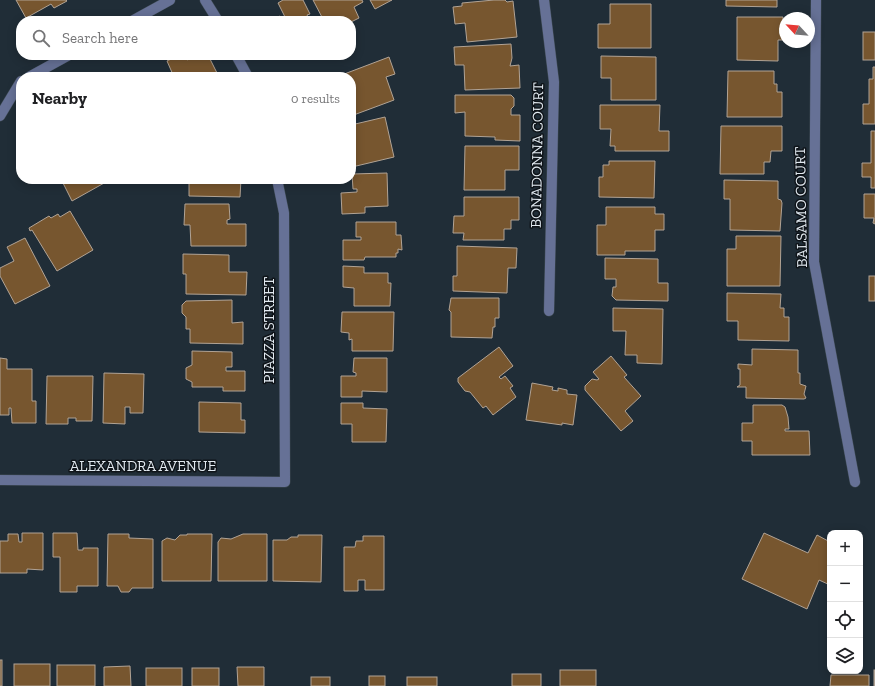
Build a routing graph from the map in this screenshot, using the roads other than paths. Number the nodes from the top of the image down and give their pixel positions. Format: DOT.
graph roads {
  1 [pos="170,0"];
  2 [pos="205,0"];
  3 [pos="544,0"];
  4 [pos="816,0"];
  5 [pos="141,16"];
  6 [pos="215,16"];
  7 [pos="60,60"];
  8 [pos="239,60"];
  9 [pos="38,72"];
  10 [pos="245,72"];
  11 [pos="16,89"];
  12 [pos="0,116"];
  13 [pos="278,184"];
  14 [pos="549,310"];
  15 [pos="0,480"];
  16 [pos="285,482"];
  17 [pos="855,482"];
  1 -- 5 [label="street"];
  2 -- 6 [label="street"];
  3 -- 14 [label="street, BONADONNA COURT"];
  4 -- 17 [label="street, BALSAMO COURT"];
  7 -- 9 [label="street"];
  8 -- 10 [label="street"];
  11 -- 12 [label="street"];
  13 -- 16 [label="street, PIAZZA STREET"];
  15 -- 16 [label="street, ALEXANDRA AVENUE"];
}
